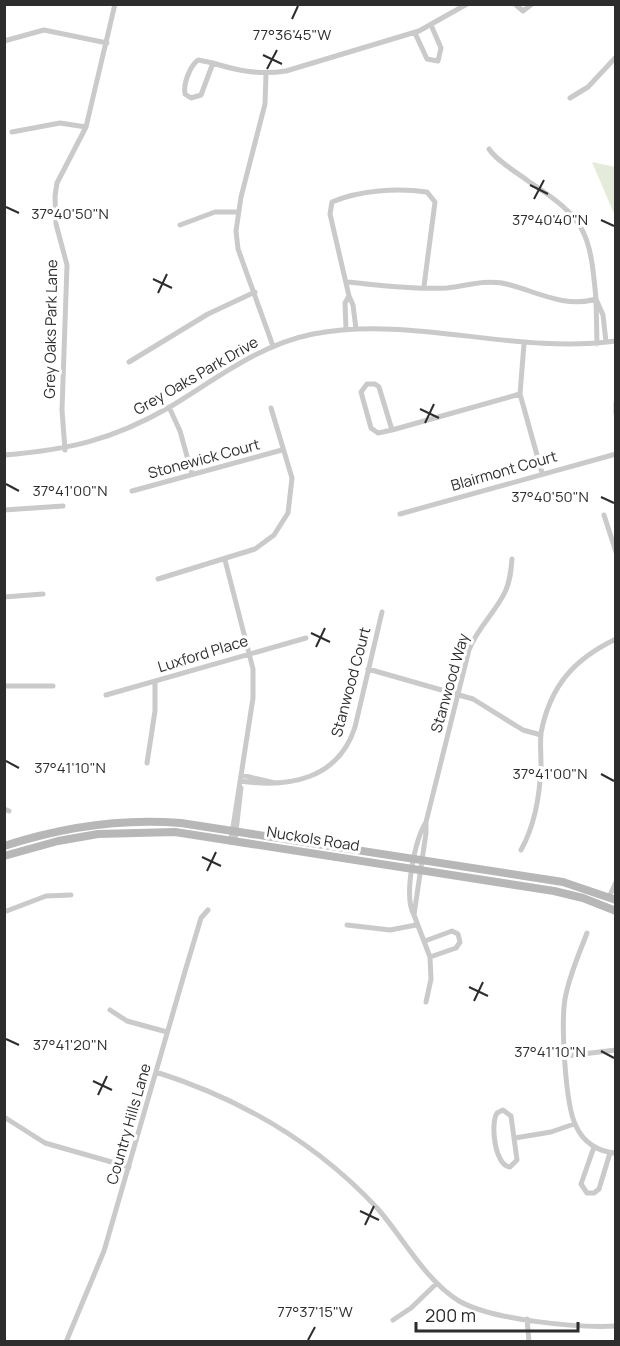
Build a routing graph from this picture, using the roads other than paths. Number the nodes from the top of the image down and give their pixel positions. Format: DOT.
graph roads {
  1 [pos="115,4"];
  2 [pos="467,4"];
  3 [pos="515,4"];
  4 [pos="532,4"];
  5 [pos="431,25"];
  6 [pos="415,33"];
  7 [pos="4,41"];
  8 [pos="107,43"];
  9 [pos="615,57"];
  10 [pos="213,63"];
  11 [pos="266,74"];
  12 [pos="570,98"];
  13 [pos="86,127"];
  14 [pos="12,132"];
  15 [pos="489,148"];
  16 [pos="237,212"];
  17 [pos="180,225"];
  18 [pos="347,282"];
  19 [pos="424,286"];
  20 [pos="255,292"];
  21 [pos="349,296"];
  22 [pos="596,299"];
  23 [pos="346,329"];
  24 [pos="356,329"];
  25 [pos="615,341"];
  26 [pos="606,342"];
  27 [pos="524,344"];
  28 [pos="597,344"];
  29 [pos="273,346"];
  30 [pos="129,362"];
  31 [pos="520,394"];
  32 [pos="615,404"];
  33 [pos="169,407"];
  34 [pos="271,408"];
  35 [pos="615,413"];
  36 [pos="392,430"];
  37 [pos="65,450"];
  38 [pos="282,450"];
  39 [pos="615,454"];
  40 [pos="4,455"];
  41 [pos="542,473"];
  42 [pos="192,474"];
  43 [pos="132,491"];
  44 [pos="63,506"];
  45 [pos="4,510"];
  46 [pos="400,514"];
  47 [pos="603,515"];
  48 [pos="615,552"];
  49 [pos="513,559"];
  50 [pos="225,560"];
  51 [pos="158,579"];
  52 [pos="43,594"];
  53 [pos="4,597"];
  54 [pos="382,612"];
  55 [pos="306,638"];
  56 [pos="615,639"];
  57 [pos="250,653"];
  58 [pos="368,669"];
  59 [pos="155,681"];
  60 [pos="4,686"];
  61 [pos="53,686"];
  62 [pos="458,694"];
  63 [pos="106,695"];
  64 [pos="541,735"];
  65 [pos="147,763"];
  66 [pos="241,778"];
  67 [pos="232,830"];
  68 [pos="231,840"];
  69 [pos="4,846"];
  70 [pos="521,850"];
  71 [pos="4,856"];
  72 [pos="418,859"];
  73 [pos="416,869"];
  74 [pos="615,882"];
  75 [pos="71,895"];
  76 [pos="612,898"];
  77 [pos="208,910"];
  78 [pos="615,911"];
  79 [pos="4,912"];
  80 [pos="347,925"];
  81 [pos="416,925"];
  82 [pos="586,933"];
  83 [pos="425,941"];
  84 [pos="430,957"];
  85 [pos="426,1002"];
  86 [pos="110,1010"];
  87 [pos="167,1032"];
  88 [pos="615,1050"];
  89 [pos="566,1056"];
  90 [pos="156,1072"];
  91 [pos="4,1117"];
  92 [pos="574,1124"];
  93 [pos="515,1138"];
  94 [pos="594,1147"];
  95 [pos="613,1153"];
  96 [pos="129,1167"];
  97 [pos="437,1283"];
  98 [pos="527,1319"];
  99 [pos="393,1320"];
  100 [pos="615,1326"];
  101 [pos="66,1341"];
  102 [pos="529,1341"];
  1 -- 8 [label="street, Grey Oaks Park Lane"];
  2 -- 5 [label="street"];
  3 -- 4 [label="street"];
  5 -- 6 [label="street"];
  5 -- 6 [label="street"];
  6 -- 11 [label="street"];
  7 -- 8 [label="street"];
  8 -- 13 [label="street, Grey Oaks Park Lane"];
  9 -- 12 [label="street"];
  10 -- 10 [label="street"];
  10 -- 11 [label="street"];
  11 -- 16 [label="street"];
  13 -- 14 [label="street"];
  13 -- 37 [label="street, Grey Oaks Park Lane"];
  15 -- 22 [label="street"];
  16 -- 17 [label="street"];
  16 -- 20 [label="street"];
  18 -- 19 [label="street"];
  18 -- 19 [label="street"];
  18 -- 21 [label="street"];
  19 -- 22 [label="street"];
  20 -- 29 [label="street"];
  20 -- 30 [label="street"];
  21 -- 23 [label="street"];
  21 -- 24 [label="street"];
  22 -- 26 [label="street"];
  22 -- 28 [label="street"];
  23 -- 24 [label="street, Grey Oaks Park Drive"];
  23 -- 29 [label="street, Grey Oaks Park Drive"];
  24 -- 27 [label="street, Grey Oaks Park Drive"];
  25 -- 26 [label="street, Grey Oaks Park Drive"];
  26 -- 28 [label="street, Grey Oaks Park Drive"];
  27 -- 28 [label="street, Grey Oaks Park Drive"];
  27 -- 31 [label="street"];
  29 -- 33 [label="street, Grey Oaks Park Drive"];
  31 -- 36 [label="street"];
  31 -- 41 [label="street"];
  32 -- 35 [label="street"];
  33 -- 37 [label="street, Grey Oaks Park Drive"];
  33 -- 42 [label="street"];
  34 -- 38 [label="street"];
  36 -- 36 [label="street"];
  37 -- 40 [label="street, Grey Oaks Park Drive"];
  38 -- 42 [label="street, Stonewick Court"];
  38 -- 50 [label="street"];
  39 -- 41 [label="street, Blairmont Court"];
  41 -- 46 [label="street, Blairmont Court"];
  42 -- 43 [label="street, Stonewick Court"];
  44 -- 45 [label="street"];
  47 -- 48 [label="street"];
  49 -- 62 [label="street, Stanwood Way"];
  50 -- 51 [label="street"];
  50 -- 57 [label="street"];
  52 -- 53 [label="street"];
  54 -- 58 [label="street, Stanwood Court"];
  55 -- 57 [label="street, Luxford Place"];
  56 -- 64 [label="street"];
  57 -- 59 [label="street, Luxford Place"];
  57 -- 66 [label="street"];
  58 -- 62 [label="street"];
  58 -- 66 [label="street, Stanwood Court"];
  59 -- 63 [label="street, Luxford Place"];
  59 -- 65 [label="street"];
  60 -- 61 [label="street"];
  62 -- 64 [label="street"];
  62 -- 72 [label="street, Stanwood Way"];
  64 -- 70 [label="street"];
  66 -- 67 [label="street"];
  67 -- 68 [label="street"];
  67 -- 69 [label="main road, Nuckols Road"];
  67 -- 72 [label="main road, Nuckols Road"];
  68 -- 71 [label="main road, Nuckols Road"];
  68 -- 73 [label="main road, Nuckols Road"];
  72 -- 73 [label="street, Stanwood Way"];
  72 -- 76 [label="main road, Nuckols Road"];
  73 -- 78 [label="main road, Nuckols Road"];
  73 -- 81 [label="street, Stanwood Way"];
  74 -- 76 [label="street"];
  75 -- 79 [label="street"];
  77 -- 87 [label="street, Country Hills Lane"];
  80 -- 81 [label="street"];
  81 -- 83 [label="street, Stanwood Way"];
  82 -- 89 [label="street"];
  83 -- 84 [label="street, Stanwood Way"];
  83 -- 84 [label="street"];
  84 -- 85 [label="street, Stanwood Way"];
  86 -- 87 [label="street"];
  87 -- 90 [label="street, Country Hills Lane"];
  88 -- 89 [label="street"];
  89 -- 92 [label="street"];
  90 -- 96 [label="street, Country Hills Lane"];
  90 -- 97 [label="street"];
  91 -- 96 [label="street"];
  92 -- 93 [label="street"];
  92 -- 94 [label="street"];
  93 -- 93 [label="street"];
  94 -- 95 [label="street"];
  94 -- 95 [label="street"];
  96 -- 101 [label="street, Country Hills Lane"];
  97 -- 98 [label="street"];
  97 -- 99 [label="street"];
  98 -- 100 [label="street"];
  98 -- 102 [label="street"];
}
